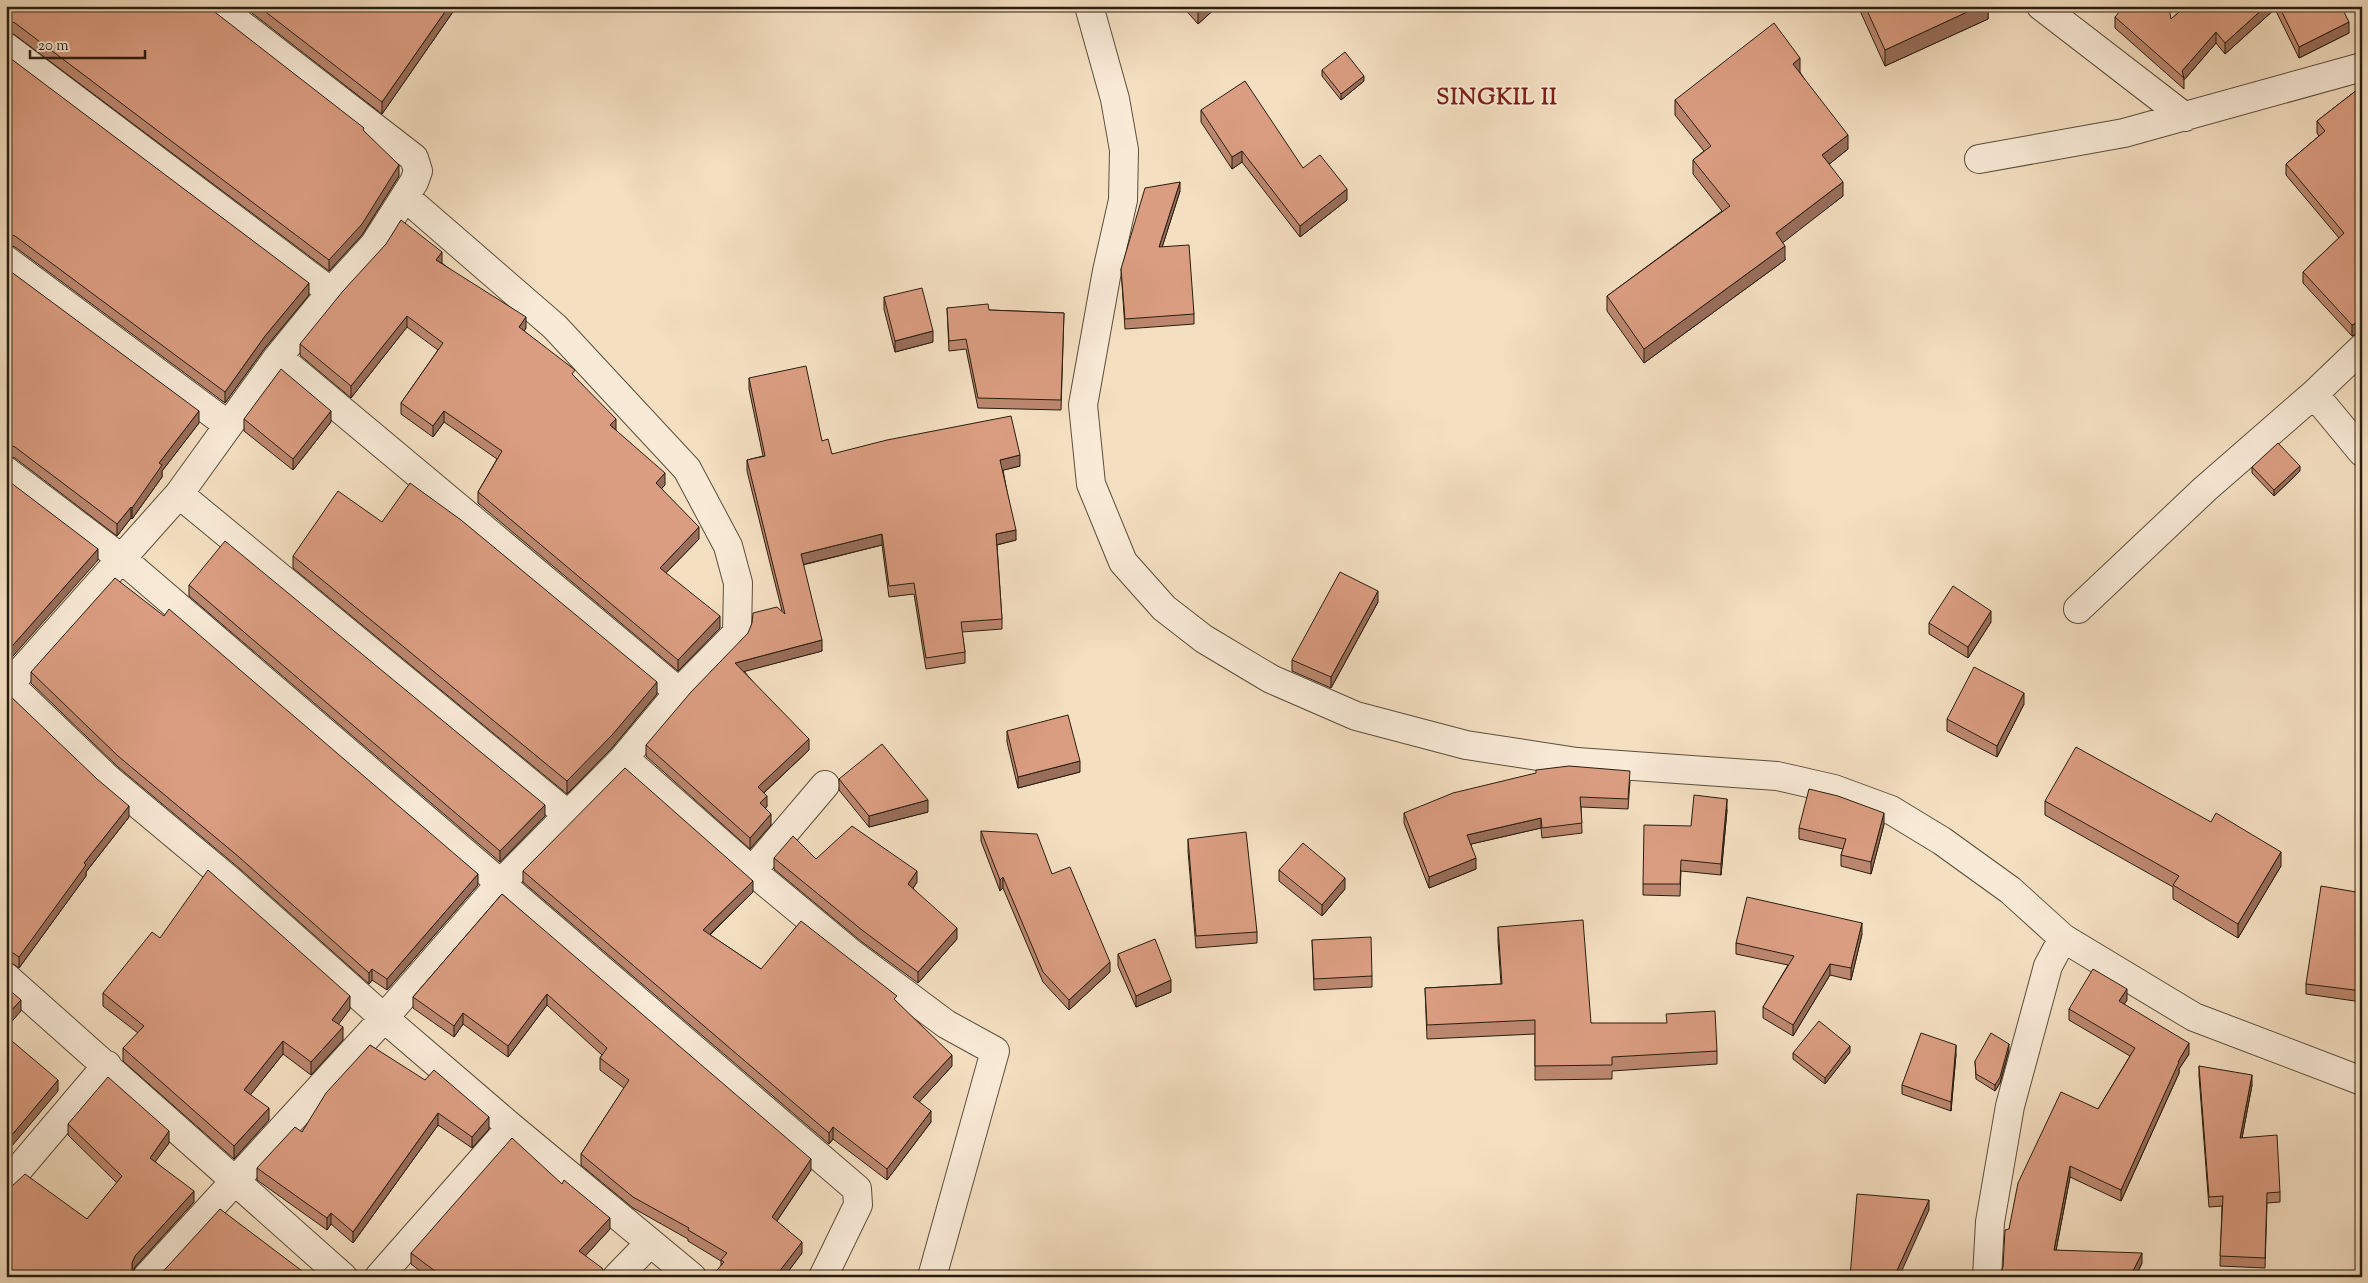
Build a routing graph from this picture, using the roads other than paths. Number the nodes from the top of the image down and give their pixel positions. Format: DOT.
graph roads {
  1 [pos="217,6"];
  2 [pos="1089,6"];
  3 [pos="2041,6"];
  4 [pos="6,47"];
  5 [pos="2362,67"];
  6 [pos="2185,117"];
  7 [pos="1979,159"];
  8 [pos="405,197"];
  9 [pos="6,260"];
  10 [pos="331,292"];
  11 [pos="2362,348"];
  12 [pos="278,357"];
  13 [pos="2314,394"];
  14 [pos="228,425"];
  15 [pos="2362,452"];
  16 [pos="6,471"];
  17 [pos="179,494"];
  18 [pos="122,559"];
  19 [pos="2078,609"];
  20 [pos="7,684"];
  21 [pos="679,692"];
  22 [pos="624,758"];
  23 [pos="825,785"];
  24 [pos="567,814"];
  25 [pos="752,871"];
  26 [pos="500,884"];
  27 [pos="2064,938"];
  28 [pos="6,977"];
  29 [pos="384,1018"];
  30 [pos="107,1065"];
  31 [pos="2362,1080"];
  32 [pos="512,1126"];
  33 [pos="234,1179"];
  34 [pos="6,1184"];
  35 [pos="650,1243"];
  36 [pos="147,1277"];
  37 [pos="343,1277"];
  38 [pos="379,1277"];
  39 [pos="617,1277"];
  40 [pos="692,1277"];
  41 [pos="823,1277"];
  42 [pos="932,1277"];
  43 [pos="1987,1277"];
  1 -- 8 [label="street"];
  2 -- 27 [label="street"];
  3 -- 6 [label="street"];
  4 -- 10 [label="street"];
  5 -- 6 [label="street"];
  6 -- 7 [label="street"];
  8 -- 10 [label="street"];
  8 -- 21 [label="street"];
  9 -- 14 [label="street"];
  10 -- 12 [label="street"];
  11 -- 13 [label="street"];
  12 -- 14 [label="street"];
  12 -- 21 [label="street"];
  13 -- 15 [label="street"];
  13 -- 19 [label="street"];
  14 -- 17 [label="street"];
  16 -- 18 [label="street"];
  17 -- 18 [label="street"];
  17 -- 24 [label="street"];
  18 -- 20 [label="street"];
  18 -- 26 [label="street"];
  20 -- 29 [label="street"];
  21 -- 22 [label="street"];
  22 -- 24 [label="street"];
  22 -- 25 [label="street"];
  23 -- 25 [label="street"];
  24 -- 26 [label="street"];
  25 -- 42 [label="street"];
  26 -- 29 [label="street"];
  26 -- 41 [label="street"];
  27 -- 31 [label="street"];
  27 -- 43 [label="street"];
  28 -- 30 [label="street"];
  29 -- 32 [label="street"];
  29 -- 33 [label="street"];
  30 -- 33 [label="street"];
  30 -- 34 [label="street"];
  32 -- 35 [label="street"];
  32 -- 38 [label="street"];
  33 -- 36 [label="street"];
  33 -- 37 [label="street"];
  35 -- 39 [label="street"];
  35 -- 40 [label="street"];
}
